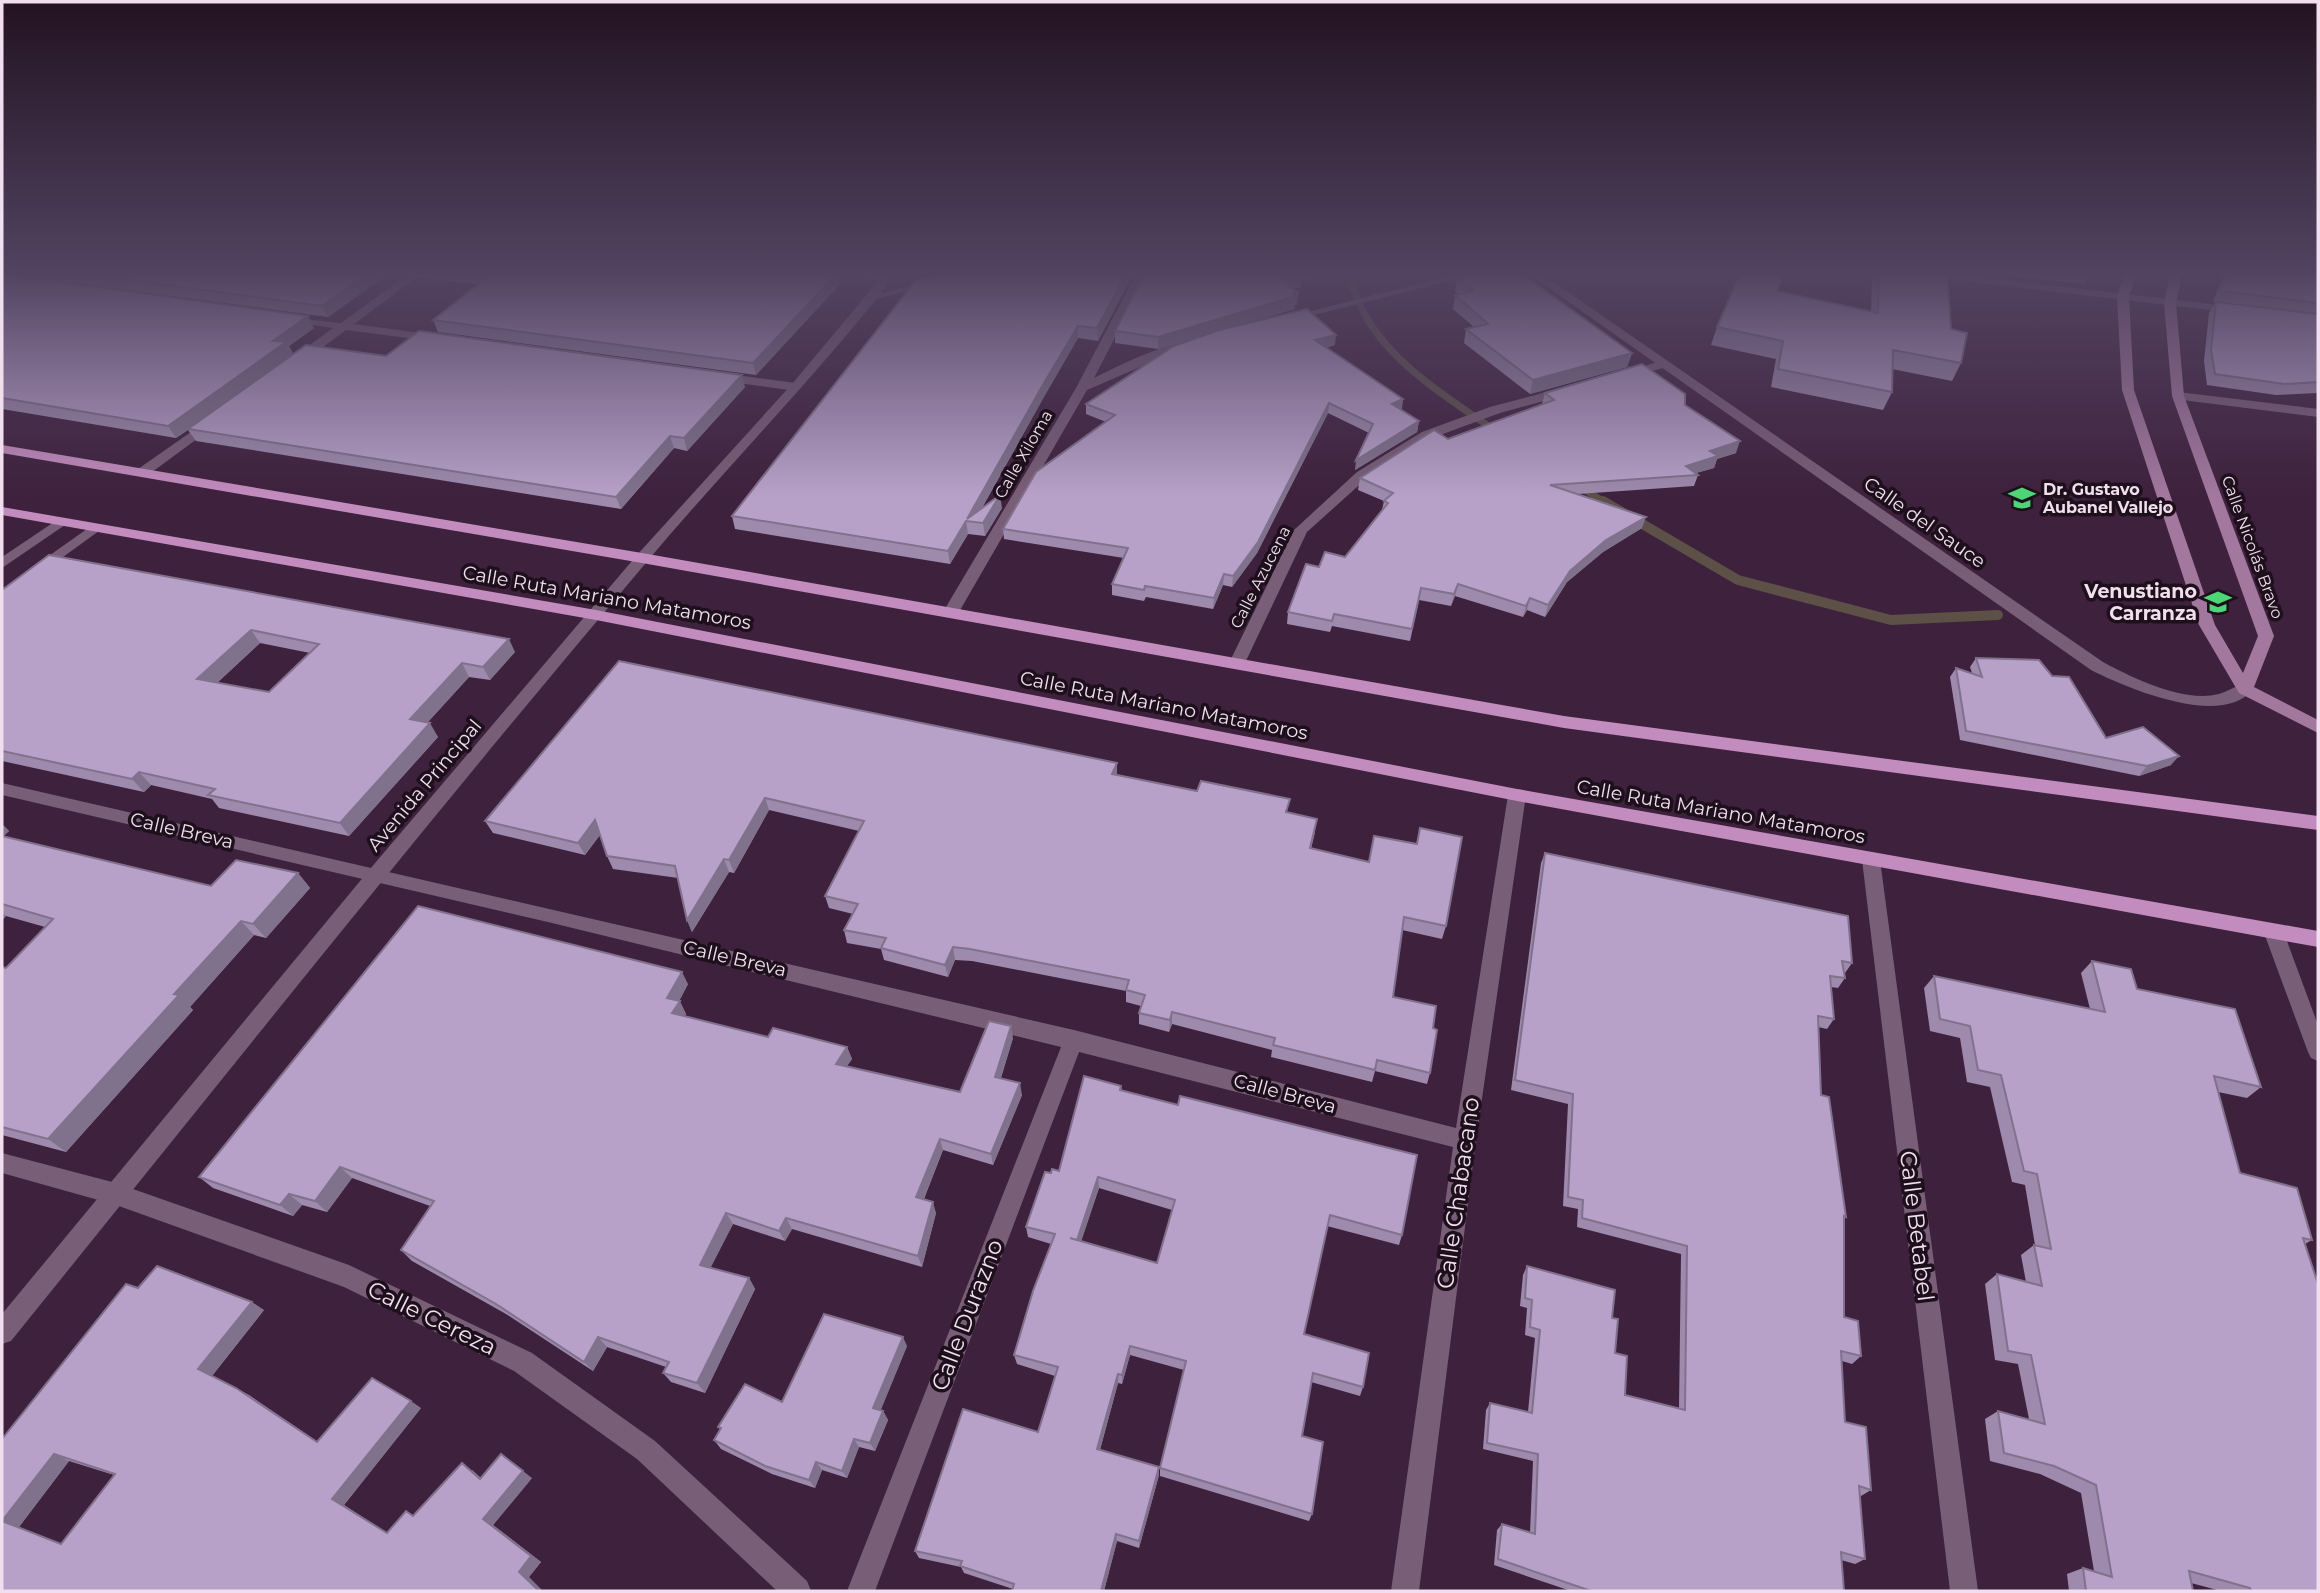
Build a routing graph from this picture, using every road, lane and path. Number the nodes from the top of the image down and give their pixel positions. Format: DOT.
graph roads {
  1 [pos="313,348"];
  2 [pos="828,348"];
  3 [pos="1103,348"];
  4 [pos="1177,348"];
  5 [pos="1641,348"];
  6 [pos="2126,348"];
  7 [pos="2174,348"];
  8 [pos="1663,364"];
  9 [pos="288,367"];
  10 [pos="700,374"];
  11 [pos="1612,378"];
  12 [pos="796,387"];
  13 [pos="1082,388"];
  14 [pos="1573,389"];
  15 [pos="2178,396"];
  16 [pos="2318,413"];
  17 [pos="221,415"];
  18 [pos="2,449"];
  19 [pos="143,472"];
  20 [pos="2,511"];
  21 [pos="60,522"];
  22 [pos="94,528"];
  23 [pos="642,558"];
  24 [pos="2,564"];
  25 [pos="2,596"];
  26 [pos="951,612"];
  27 [pos="596,615"];
  28 [pos="1237,663"];
  29 [pos="2245,689"];
  30 [pos="2318,727"];
  31 [pos="2,789"];
  32 [pos="1517,795"];
  33 [pos="2318,823"];
  34 [pos="1871,860"];
  35 [pos="377,874"];
  36 [pos="2274,933"];
  37 [pos="2318,939"];
  38 [pos="1074,1039"];
  39 [pos="2318,1052"];
  40 [pos="1465,1140"];
  41 [pos="2,1163"];
  42 [pos="116,1194"];
  43 [pos="2,1332"];
  44 [pos="797,1591"];
  45 [pos="861,1591"];
  46 [pos="1405,1591"];
  47 [pos="1964,1591"];
  1 -- 9 [label="street"];
  2 -- 12 [label="street, Avenida Principal"];
  3 -- 13 [label="street, Calle Xiloma"];
  4 -- 13 [label="street"];
  5 -- 8 [label="street, Calle del Sauce"];
  6 -- 29 [label="main road"];
  7 -- 15 [label="main road, Calle Nicolás Bravo"];
  8 -- 11 [label="street"];
  8 -- 29 [label="street, Calle del Sauce"];
  10 -- 12 [label="street"];
  12 -- 23 [label="street, Avenida Principal"];
  13 -- 26 [label="street, Calle Xiloma"];
  14 -- 28 [label="street, Calle Azucena"];
  15 -- 16 [label="street"];
  15 -- 29 [label="main road, Calle Nicolás Bravo"];
  17 -- 19 [label="street"];
  18 -- 19 [label="main road"];
  19 -- 23 [label="main road"];
  20 -- 21 [label="main road, Calle Ruta Mariano Matamoros"];
  21 -- 22 [label="main road, Calle Ruta Mariano Matamoros"];
  21 -- 24 [label="street"];
  22 -- 25 [label="street"];
  22 -- 27 [label="main road, Calle Ruta Mariano Matamoros"];
  23 -- 26 [label="main road"];
  23 -- 27 [label="street, Avenida Principal"];
  26 -- 28 [label="main road"];
  27 -- 32 [label="main road, Calle Ruta Mariano Matamoros"];
  27 -- 35 [label="street, Avenida Principal"];
  28 -- 33 [label="main road"];
  29 -- 30 [label="main road"];
  31 -- 35 [label="street, Calle Breva"];
  32 -- 34 [label="main road, Calle Ruta Mariano Matamoros"];
  32 -- 40 [label="street, Calle Chabacano"];
  34 -- 36 [label="main road, Calle Ruta Mariano Matamoros"];
  34 -- 47 [label="street, Calle Betabel"];
  35 -- 38 [label="street, Calle Breva"];
  35 -- 42 [label="street, Avenida Principal"];
  36 -- 37 [label="main road, Calle Ruta Mariano Matamoros"];
  36 -- 39 [label="street"];
  38 -- 40 [label="street, Calle Breva"];
  38 -- 45 [label="street, Calle Durazno"];
  40 -- 46 [label="street, Calle Chabacano"];
  41 -- 42 [label="street, Calle Cereza"];
  42 -- 43 [label="street, Avenida Principal"];
  42 -- 44 [label="street, Calle Cereza"];
}
